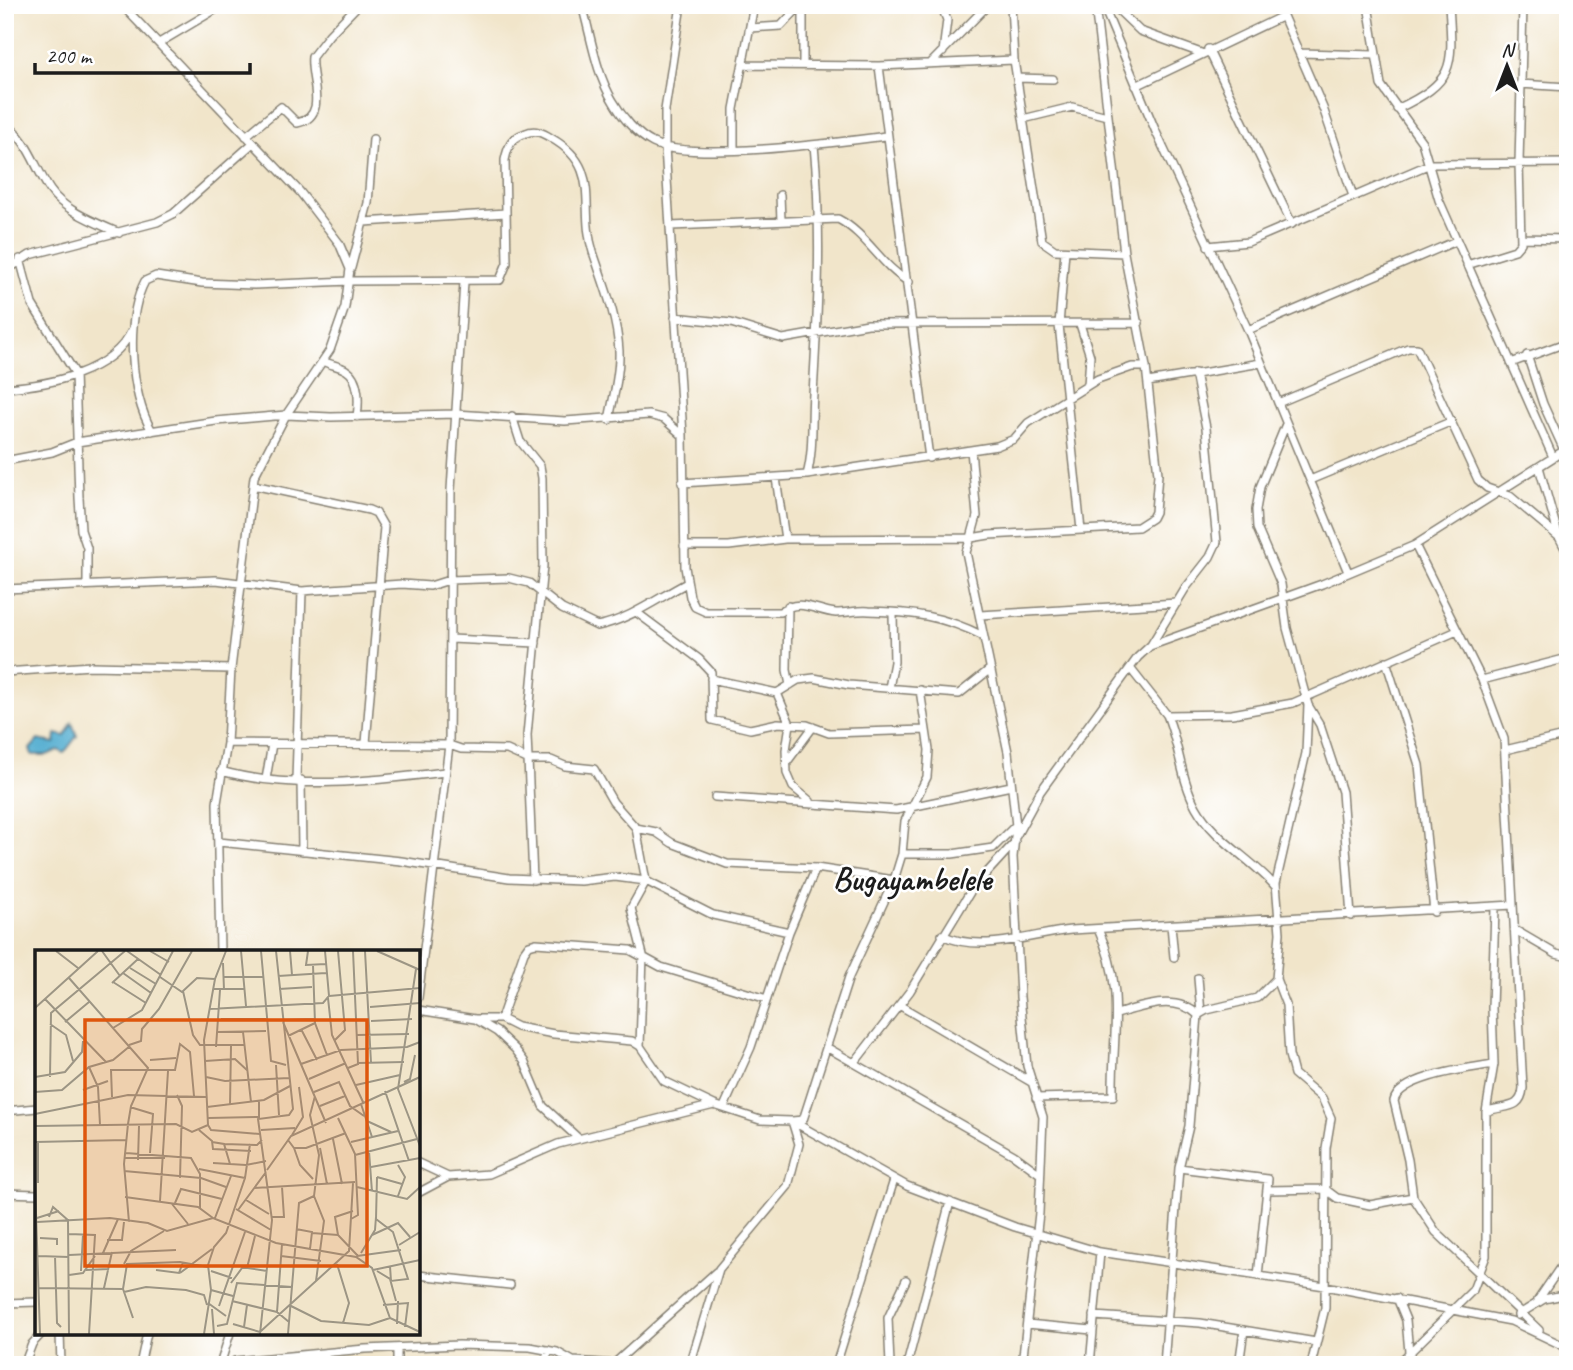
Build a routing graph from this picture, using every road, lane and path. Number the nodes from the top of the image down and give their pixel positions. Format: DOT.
graph roads {
  1 [pos="122,5"];
  2 [pos="223,5"];
  3 [pos="358,5"];
  4 [pos="582,5"];
  5 [pos="681,5"];
  6 [pos="754,5"];
  7 [pos="802,5"];
  8 [pos="941,5"];
  9 [pos="988,5"];
  10 [pos="1011,5"];
  11 [pos="1095,5"];
  12 [pos="1102,5"];
  13 [pos="1113,5"];
  14 [pos="1282,5"];
  15 [pos="1368,5"];
  16 [pos="1449,5"];
  17 [pos="1523,5"];
  18 [pos="1283,16"];
  19 [pos="750,28"];
  20 [pos="159,43"];
  21 [pos="1205,51"];
  22 [pos="943,53"];
  23 [pos="1300,53"];
  24 [pos="1375,55"];
  25 [pos="1014,60"];
  26 [pos="932,62"];
  27 [pos="745,65"];
  28 [pos="803,65"];
  29 [pos="879,66"];
  30 [pos="1017,78"];
  31 [pos="1053,79"];
  32 [pos="1520,84"];
  33 [pos="1136,86"];
  34 [pos="1568,87"];
  35 [pos="1397,109"];
  36 [pos="1107,116"];
  37 [pos="1023,119"];
  38 [pos="5,123"];
  39 [pos="246,136"];
  40 [pos="886,136"];
  41 [pos="373,139"];
  42 [pos="253,143"];
  43 [pos="814,145"];
  44 [pos="665,147"];
  45 [pos="734,149"];
  46 [pos="1519,163"];
  47 [pos="1568,163"];
  48 [pos="1430,164"];
  49 [pos="780,195"];
  50 [pos="1353,196"];
  51 [pos="506,213"];
  52 [pos="818,218"];
  53 [pos="781,221"];
  54 [pos="364,222"];
  55 [pos="1292,224"];
  56 [pos="671,226"];
  57 [pos="119,233"];
  58 [pos="1521,238"];
  59 [pos="1564,239"];
  60 [pos="1456,241"];
  61 [pos="1208,246"];
  62 [pos="1065,251"];
  63 [pos="1124,253"];
  64 [pos="1568,256"];
  65 [pos="20,259"];
  66 [pos="1467,265"];
  67 [pos="350,269"];
  68 [pos="5,271"];
  69 [pos="350,281"];
  70 [pos="464,282"];
  71 [pos="909,282"];
  72 [pos="674,317"];
  73 [pos="914,322"];
  74 [pos="1139,323"];
  75 [pos="1080,324"];
  76 [pos="134,325"];
  77 [pos="1059,325"];
  78 [pos="1248,330"];
  79 [pos="816,334"];
  80 [pos="1568,342"];
  81 [pos="1527,355"];
  82 [pos="325,362"];
  83 [pos="1261,363"];
  84 [pos="1511,363"];
  85 [pos="1146,367"];
  86 [pos="75,373"];
  87 [pos="1195,373"];
  88 [pos="1148,382"];
  89 [pos="1088,385"];
  90 [pos="5,388"];
  91 [pos="1067,400"];
  92 [pos="1278,404"];
  93 [pos="456,414"];
  94 [pos="286,415"];
  95 [pos="512,416"];
  96 [pos="357,417"];
  97 [pos="609,420"];
  98 [pos="1450,422"];
  99 [pos="1286,424"];
  100 [pos="152,431"];
  101 [pos="683,435"];
  102 [pos="77,442"];
  103 [pos="1566,449"];
  104 [pos="971,450"];
  105 [pos="1553,457"];
  106 [pos="929,458"];
  107 [pos="5,461"];
  108 [pos="1539,467"];
  109 [pos="807,475"];
  110 [pos="776,478"];
  111 [pos="1310,480"];
  112 [pos="682,483"];
  113 [pos="253,485"];
  114 [pos="1502,492"];
  115 [pos="1081,530"];
  116 [pos="1559,537"];
  117 [pos="971,538"];
  118 [pos="785,539"];
  119 [pos="1415,545"];
  120 [pos="684,546"];
  121 [pos="1568,554"];
  122 [pos="1348,572"];
  123 [pos="449,580"];
  124 [pos="240,581"];
  125 [pos="687,583"];
  126 [pos="87,584"];
  127 [pos="381,587"];
  128 [pos="5,589"];
  129 [pos="540,589"];
  130 [pos="302,591"];
  131 [pos="1285,598"];
  132 [pos="1177,603"];
  133 [pos="788,606"];
  134 [pos="636,612"];
  135 [pos="893,614"];
  136 [pos="980,615"];
  137 [pos="1457,631"];
  138 [pos="983,636"];
  139 [pos="451,639"];
  140 [pos="536,643"];
  141 [pos="1150,646"];
  142 [pos="1568,658"];
  143 [pos="1386,661"];
  144 [pos="1130,668"];
  145 [pos="231,669"];
  146 [pos="989,670"];
  147 [pos="5,672"];
  148 [pos="711,679"];
  149 [pos="1482,680"];
  150 [pos="790,685"];
  151 [pos="889,688"];
  152 [pos="920,690"];
  153 [pos="777,692"];
  154 [pos="1308,700"];
  155 [pos="1167,715"];
  156 [pos="790,724"];
  157 [pos="813,727"];
  158 [pos="925,730"];
  159 [pos="1568,735"];
  160 [pos="299,741"];
  161 [pos="227,743"];
  162 [pos="366,743"];
  163 [pos="272,744"];
  164 [pos="449,745"];
  165 [pos="1506,751"];
  166 [pos="529,760"];
  167 [pos="787,762"];
  168 [pos="221,771"];
  169 [pos="445,772"];
  170 [pos="266,779"];
  171 [pos="299,780"];
  172 [pos="1011,786"];
  173 [pos="715,797"];
  174 [pos="816,803"];
  175 [pos="910,809"];
  176 [pos="1016,826"];
  177 [pos="636,828"];
  178 [pos="1015,839"];
  179 [pos="219,842"];
  180 [pos="302,851"];
  181 [pos="902,854"];
  182 [pos="816,868"];
  183 [pos="435,869"];
  184 [pos="533,880"];
  185 [pos="894,880"];
  186 [pos="646,881"];
  187 [pos="1276,887"];
  188 [pos="1513,905"];
  189 [pos="1494,908"];
  190 [pos="1434,912"];
  191 [pos="1351,916"];
  192 [pos="1280,918"];
  193 [pos="1171,925"];
  194 [pos="1098,929"];
  195 [pos="1515,930"];
  196 [pos="789,932"];
  197 [pos="942,935"];
  198 [pos="1017,939"];
  199 [pos="220,950"];
  200 [pos="643,955"];
  201 [pos="1174,957"];
  202 [pos="1568,957"];
  203 [pos="1198,978"];
  204 [pos="1276,979"];
  205 [pos="420,983"];
  206 [pos="767,999"];
  207 [pos="899,1005"];
  208 [pos="420,1010"];
  209 [pos="1117,1014"];
  210 [pos="1200,1014"];
  211 [pos="475,1019"];
  212 [pos="501,1019"];
  213 [pos="640,1046"];
  214 [pos="828,1048"];
  215 [pos="855,1062"];
  216 [pos="1494,1064"];
  217 [pos="1031,1082"];
  218 [pos="1036,1098"];
  219 [pos="714,1105"];
  220 [pos="724,1107"];
  221 [pos="35,1108"];
  222 [pos="5,1111"];
  223 [pos="1486,1112"];
  224 [pos="792,1121"];
  225 [pos="578,1138"];
  226 [pos="420,1164"];
  227 [pos="1178,1168"];
  228 [pos="1040,1174"];
  229 [pos="448,1177"];
  230 [pos="894,1180"];
  231 [pos="1325,1189"];
  232 [pos="1267,1190"];
  233 [pos="420,1192"];
  234 [pos="5,1193"];
  235 [pos="35,1194"];
  236 [pos="1413,1197"];
  237 [pos="950,1202"];
  238 [pos="1037,1235"];
  239 [pos="1100,1252"];
  240 [pos="1568,1256"];
  241 [pos="1172,1260"];
  242 [pos="719,1269"];
  243 [pos="1481,1273"];
  244 [pos="420,1275"];
  245 [pos="1258,1276"];
  246 [pos="906,1280"];
  247 [pos="510,1285"];
  248 [pos="1325,1286"];
  249 [pos="1568,1294"];
  250 [pos="1397,1298"];
  251 [pos="35,1302"];
  252 [pos="5,1303"];
  253 [pos="1535,1303"];
  254 [pos="1453,1311"];
  255 [pos="1520,1314"];
  256 [pos="1094,1317"];
  257 [pos="1169,1320"];
  258 [pos="1511,1321"];
  259 [pos="1027,1324"];
  260 [pos="1092,1330"];
  261 [pos="1244,1330"];
  262 [pos="1542,1333"];
  263 [pos="40,1335"];
  264 [pos="60,1335"];
  265 [pos="147,1335"];
  266 [pos="229,1335"];
  267 [pos="1315,1342"];
  268 [pos="1568,1348"];
  269 [pos="397,1349"];
  270 [pos="548,1350"];
  271 [pos="1407,1358"];
  272 [pos="614,1363"];
  273 [pos="24,1365"];
  274 [pos="61,1365"];
  275 [pos="141,1365"];
  276 [pos="220,1365"];
  277 [pos="230,1365"];
  278 [pos="397,1365"];
  279 [pos="545,1365"];
  280 [pos="631,1365"];
  281 [pos="690,1365"];
  282 [pos="836,1365"];
  283 [pos="890,1365"];
  284 [pos="907,1365"];
  285 [pos="1022,1365"];
  286 [pos="1090,1365"];
  287 [pos="1164,1365"];
  288 [pos="1239,1365"];
  289 [pos="1311,1365"];
  290 [pos="1397,1365"];
  1 -- 20 [label="street"];
  2 -- 20 [label="street"];
  3 -- 39 [label="street"];
  4 -- 44 [label="street"];
  5 -- 44 [label="street"];
  6 -- 19 [label="street"];
  7 -- 19 [label="street"];
  7 -- 28 [label="street"];
  8 -- 22 [label="street"];
  9 -- 22 [label="street"];
  10 -- 25 [label="street"];
  11 -- 36 [label="street"];
  12 -- 33 [label="street"];
  13 -- 21 [label="street"];
  14 -- 18 [label="street"];
  15 -- 24 [label="street"];
  16 -- 35 [label="street"];
  17 -- 32 [label="street"];
  18 -- 21 [label="street"];
  18 -- 23 [label="street"];
  19 -- 27 [label="street"];
  20 -- 39 [label="street"];
  21 -- 33 [label="street"];
  21 -- 55 [label="street"];
  22 -- 26 [label="street"];
  23 -- 24 [label="street"];
  23 -- 50 [label="street"];
  24 -- 35 [label="street"];
  25 -- 26 [label="street"];
  25 -- 30 [label="street"];
  26 -- 29 [label="street"];
  27 -- 28 [label="street"];
  27 -- 45 [label="street"];
  28 -- 29 [label="street"];
  29 -- 40 [label="street"];
  30 -- 31 [label="street"];
  30 -- 37 [label="street"];
  32 -- 34 [label="street"];
  32 -- 46 [label="street"];
  33 -- 61 [label="street"];
  35 -- 48 [label="street"];
  36 -- 37 [label="street"];
  36 -- 63 [label="street"];
  37 -- 62 [label="street"];
  38 -- 57 [label="street"];
  39 -- 42 [label="street"];
  40 -- 43 [label="street"];
  40 -- 71 [label="street"];
  41 -- 54 [label="street"];
  42 -- 57 [label="street"];
  42 -- 67 [label="street"];
  43 -- 45 [label="street"];
  43 -- 52 [label="street"];
  44 -- 45 [label="street"];
  44 -- 56 [label="street"];
  46 -- 47 [label="street"];
  46 -- 48 [label="street"];
  46 -- 58 [label="street"];
  48 -- 50 [label="street"];
  48 -- 60 [label="street"];
  49 -- 53 [label="street"];
  50 -- 55 [label="street"];
  51 -- 54 [label="street"];
  51 -- 70 [label="street"];
  51 -- 97 [label="street"];
  52 -- 53 [label="street"];
  52 -- 71 [label="street"];
  52 -- 79 [label="street"];
  53 -- 56 [label="street"];
  54 -- 67 [label="street"];
  55 -- 61 [label="street"];
  56 -- 72 [label="street"];
  57 -- 65 [label="street"];
  58 -- 59 [label="street"];
  58 -- 66 [label="street"];
  59 -- 64 [label="street"];
  60 -- 66 [label="street"];
  60 -- 78 [label="street"];
  61 -- 78 [label="street"];
  62 -- 63 [label="street"];
  62 -- 77 [label="street"];
  63 -- 74 [label="street"];
  65 -- 68 [label="street"];
  65 -- 86 [label="street"];
  66 -- 84 [label="street"];
  67 -- 69 [label="street"];
  69 -- 70 [label="street"];
  69 -- 76 [label="street"];
  69 -- 82 [label="street"];
  70 -- 93 [label="street"];
  71 -- 73 [label="street"];
  72 -- 79 [label="street"];
  72 -- 101 [label="street"];
  73 -- 77 [label="street"];
  73 -- 79 [label="street"];
  73 -- 106 [label="street"];
  74 -- 75 [label="street"];
  74 -- 85 [label="street"];
  75 -- 77 [label="street"];
  75 -- 89 [label="street"];
  76 -- 86 [label="street"];
  76 -- 100 [label="street"];
  77 -- 91 [label="street"];
  78 -- 83 [label="street"];
  79 -- 109 [label="street"];
  80 -- 81 [label="street"];
  81 -- 84 [label="street"];
  81 -- 103 [label="street"];
  82 -- 94 [label="street"];
  82 -- 96 [label="street"];
  83 -- 87 [label="street"];
  83 -- 92 [label="street"];
  84 -- 105 [label="street"];
  85 -- 88 [label="street"];
  85 -- 89 [label="street"];
  86 -- 90 [label="street"];
  86 -- 102 [label="street"];
  87 -- 88 [label="street"];
  87 -- 132 [label="street"];
  88 -- 115 [label="street"];
  89 -- 91 [label="street"];
  91 -- 104 [label="street"];
  91 -- 115 [label="street"];
  92 -- 98 [label="street"];
  92 -- 99 [label="street"];
  93 -- 95 [label="street"];
  93 -- 96 [label="street"];
  93 -- 123 [label="street"];
  94 -- 96 [label="street"];
  94 -- 100 [label="street"];
  94 -- 113 [label="street"];
  95 -- 97 [label="street"];
  95 -- 129 [label="street"];
  97 -- 101 [label="street"];
  98 -- 111 [label="street"];
  98 -- 114 [label="street"];
  99 -- 111 [label="street"];
  99 -- 131 [label="street"];
  100 -- 102 [label="street"];
  101 -- 112 [label="street"];
  102 -- 107 [label="street"];
  102 -- 126 [label="street"];
  103 -- 105 [label="street"];
  104 -- 106 [label="street"];
  104 -- 117 [label="street"];
  105 -- 108 [label="street"];
  106 -- 109 [label="street"];
  108 -- 114 [label="street"];
  108 -- 116 [label="street"];
  109 -- 110 [label="street"];
  110 -- 112 [label="street"];
  110 -- 118 [label="street"];
  111 -- 122 [label="street"];
  112 -- 120 [label="street"];
  113 -- 124 [label="street"];
  113 -- 127 [label="street"];
  114 -- 116 [label="street"];
  114 -- 119 [label="street"];
  115 -- 117 [label="street"];
  116 -- 121 [label="street"];
  117 -- 118 [label="street"];
  117 -- 136 [label="street"];
  118 -- 120 [label="street"];
  119 -- 122 [label="street"];
  119 -- 137 [label="street"];
  120 -- 125 [label="street"];
  122 -- 131 [label="street"];
  123 -- 127 [label="street"];
  123 -- 129 [label="street"];
  123 -- 139 [label="street"];
  124 -- 126 [label="street"];
  124 -- 130 [label="street"];
  124 -- 145 [label="street"];
  125 -- 133 [label="street"];
  125 -- 134 [label="street"];
  126 -- 128 [label="street"];
  127 -- 130 [label="street"];
  127 -- 162 [label="street"];
  129 -- 134 [label="street"];
  129 -- 140 [label="street"];
  130 -- 160 [label="street"];
  131 -- 141 [label="street"];
  131 -- 154 [label="street"];
  132 -- 136 [label="street"];
  132 -- 141 [label="street"];
  133 -- 135 [label="street"];
  133 -- 150 [label="street"];
  134 -- 148 [label="street"];
  135 -- 138 [label="street"];
  135 -- 151 [label="street"];
  136 -- 138 [label="street"];
  137 -- 143 [label="street"];
  137 -- 149 [label="street"];
  138 -- 146 [label="street"];
  139 -- 140 [label="street"];
  139 -- 164 [label="street"];
  140 -- 166 [label="street"];
  141 -- 144 [label="street"];
  142 -- 149 [label="street"];
  143 -- 154 [label="street"];
  143 -- 190 [label="street"];
  144 -- 155 [label="street"];
  144 -- 178 [label="street"];
  145 -- 147 [label="street"];
  145 -- 161 [label="street"];
  146 -- 152 [label="street"];
  146 -- 172 [label="street"];
  148 -- 153 [label="street"];
  148 -- 156 [label="street"];
  149 -- 165 [label="street"];
  150 -- 151 [label="street"];
  150 -- 153 [label="street"];
  151 -- 152 [label="street"];
  152 -- 158 [label="street"];
  153 -- 156 [label="street"];
  154 -- 155 [label="street"];
  154 -- 187 [label="street"];
  154 -- 191 [label="street"];
  155 -- 187 [label="street"];
  156 -- 157 [label="street"];
  156 -- 167 [label="street"];
  157 -- 158 [label="street"];
  157 -- 167 [label="street"];
  158 -- 175 [label="street"];
  159 -- 165 [label="street"];
  160 -- 162 [label="street"];
  160 -- 163 [label="street"];
  160 -- 171 [label="street"];
  161 -- 163 [label="street"];
  161 -- 168 [label="street"];
  162 -- 164 [label="street"];
  163 -- 170 [label="street"];
  164 -- 166 [label="street"];
  164 -- 169 [label="street"];
  165 -- 188 [label="street"];
  166 -- 177 [label="street"];
  166 -- 184 [label="street"];
  167 -- 174 [label="street"];
  168 -- 170 [label="street"];
  168 -- 179 [label="street"];
  169 -- 171 [label="street"];
  169 -- 183 [label="street"];
  170 -- 171 [label="street"];
  171 -- 180 [label="street"];
  172 -- 175 [label="street"];
  172 -- 176 [label="street"];
  173 -- 174 [label="street"];
  174 -- 175 [label="street"];
  175 -- 181 [label="street"];
  176 -- 178 [label="street"];
  176 -- 181 [label="street"];
  177 -- 182 [label="street"];
  177 -- 186 [label="street"];
  178 -- 197 [label="street"];
  178 -- 198 [label="street"];
  179 -- 180 [label="street"];
  179 -- 199 [label="street"];
  180 -- 183 [label="street"];
  181 -- 185 [label="street"];
  182 -- 185 [label="street"];
  182 -- 196 [label="street"];
  183 -- 184 [label="street"];
  183 -- 205 [label="street"];
  184 -- 186 [label="street"];
  185 -- 214 [label="street"];
  186 -- 196 [label="street"];
  186 -- 200 [label="street"];
  187 -- 192 [label="street"];
  188 -- 189 [label="street"];
  188 -- 195 [label="street"];
  189 -- 190 [label="street"];
  189 -- 216 [label="street"];
  190 -- 191 [label="street"];
  191 -- 192 [label="street"];
  192 -- 193 [label="street"];
  192 -- 204 [label="street"];
  193 -- 194 [label="street"];
  193 -- 201 [label="street"];
  194 -- 198 [label="street"];
  194 -- 209 [label="street"];
  195 -- 202 [label="street"];
  195 -- 223 [label="street"];
  196 -- 206 [label="street"];
  197 -- 198 [label="street"];
  197 -- 207 [label="street"];
  198 -- 217 [label="street"];
  200 -- 206 [label="street"];
  200 -- 212 [label="street"];
  200 -- 213 [label="street"];
  203 -- 210 [label="street"];
  204 -- 210 [label="street"];
  204 -- 231 [label="street"];
  206 -- 220 [label="street"];
  207 -- 215 [label="street"];
  207 -- 217 [label="street"];
  208 -- 211 [label="street"];
  209 -- 210 [label="street"];
  209 -- 218 [label="street"];
  210 -- 227 [label="street"];
  211 -- 212 [label="street"];
  211 -- 225 [label="street"];
  212 -- 213 [label="street"];
  213 -- 219 [label="street"];
  214 -- 215 [label="street"];
  214 -- 224 [label="street"];
  215 -- 228 [label="street"];
  216 -- 223 [label="street"];
  216 -- 236 [label="street"];
  217 -- 218 [label="street"];
  218 -- 228 [label="street"];
  219 -- 220 [label="street"];
  219 -- 225 [label="street"];
  220 -- 224 [label="street"];
  221 -- 222 [label="street"];
  223 -- 243 [label="street"];
  224 -- 230 [label="street"];
  224 -- 242 [label="street"];
  225 -- 229 [label="street"];
  226 -- 229 [label="street"];
  227 -- 232 [label="street"];
  227 -- 241 [label="street"];
  228 -- 238 [label="street"];
  229 -- 233 [label="street"];
  230 -- 237 [label="street"];
  230 -- 282 [label="street"];
  231 -- 232 [label="street"];
  231 -- 236 [label="street"];
  231 -- 248 [label="street"];
  232 -- 245 [label="street"];
  234 -- 235 [label="street"];
  236 -- 243 [label="street"];
  237 -- 238 [label="street"];
  237 -- 284 [label="street"];
  238 -- 239 [label="street"];
  238 -- 259 [label="street"];
  239 -- 241 [label="street"];
  239 -- 256 [label="street"];
  240 -- 253 [label="street"];
  241 -- 245 [label="street"];
  241 -- 257 [label="street"];
  242 -- 272 [label="street"];
  242 -- 281 [label="street"];
  243 -- 254 [label="street"];
  243 -- 255 [label="street"];
  244 -- 247 [label="street"];
  245 -- 248 [label="street"];
  246 -- 283 [label="street"];
  248 -- 250 [label="street"];
  248 -- 267 [label="street"];
  249 -- 253 [label="street"];
  250 -- 254 [label="street"];
  250 -- 271 [label="street"];
  251 -- 252 [label="street"];
  253 -- 255 [label="street"];
  254 -- 258 [label="street"];
  254 -- 271 [label="street"];
  255 -- 258 [label="street"];
  255 -- 262 [label="street"];
  256 -- 257 [label="street"];
  256 -- 260 [label="street"];
  257 -- 261 [label="street"];
  257 -- 287 [label="street"];
  258 -- 262 [label="street"];
  259 -- 260 [label="street"];
  259 -- 285 [label="street"];
  260 -- 286 [label="street"];
  261 -- 267 [label="street"];
  261 -- 288 [label="street"];
  262 -- 268 [label="street"];
  263 -- 273 [label="street"];
  264 -- 274 [label="street"];
  265 -- 275 [label="street"];
  266 -- 276 [label="street"];
  267 -- 289 [label="street"];
  269 -- 270 [label="street"];
  269 -- 277 [label="street"];
  269 -- 278 [label="street"];
  270 -- 272 [label="street"];
  270 -- 279 [label="street"];
  271 -- 290 [label="street"];
  272 -- 280 [label="street"];
}
